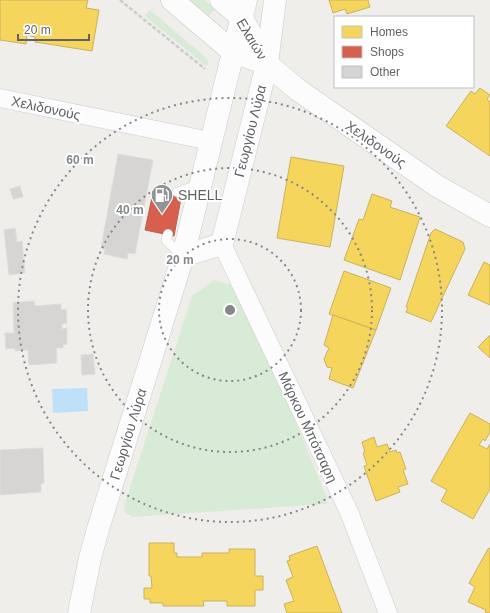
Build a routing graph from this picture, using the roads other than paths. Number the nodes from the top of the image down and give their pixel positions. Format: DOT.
graph roads {
  1 [pos="172,0"];
  2 [pos="221,0"];
  3 [pos="275,0"];
  4 [pos="244,9"];
  5 [pos="233,52"];
  6 [pos="268,64"];
  7 [pos="0,98"];
  8 [pos="210,141"];
  9 [pos="200,185"];
  10 [pos="177,192"];
  11 [pos="490,216"];
  12 [pos="168,234"];
  13 [pos="222,244"];
  14 [pos="183,256"];
  15 [pos="79,613"];
  16 [pos="388,613"];
  1 -- 5 [label="main road, Ελαιών"];
  2 -- 4 [label="main road, Ελαιών"];
  3 -- 6 [label="main road, Γεωργίου Λύρα"];
  4 -- 5 [label="main road, Γεωργίου Λύρα"];
  4 -- 6 [label="main road, Ελαιών"];
  5 -- 6 [label="main road, Ελαιών"];
  5 -- 8 [label="main road, Γεωργίου Λύρα"];
  6 -- 11 [label="main road, Χελιδονούς"];
  6 -- 13 [label="main road, Γεωργίου Λύρα"];
  7 -- 8 [label="street, Χελιδονούς"];
  8 -- 9 [label="main road, Γεωργίου Λύρα"];
  9 -- 10 [label="lane"];
  9 -- 14 [label="main road, Γεωργίου Λύρα"];
  12 -- 14 [label="lane"];
  13 -- 14 [label="main road"];
  13 -- 16 [label="street, Μάρκου Μπότσαρη"];
  14 -- 15 [label="main road, Γεωργίου Λύρα"];
}
